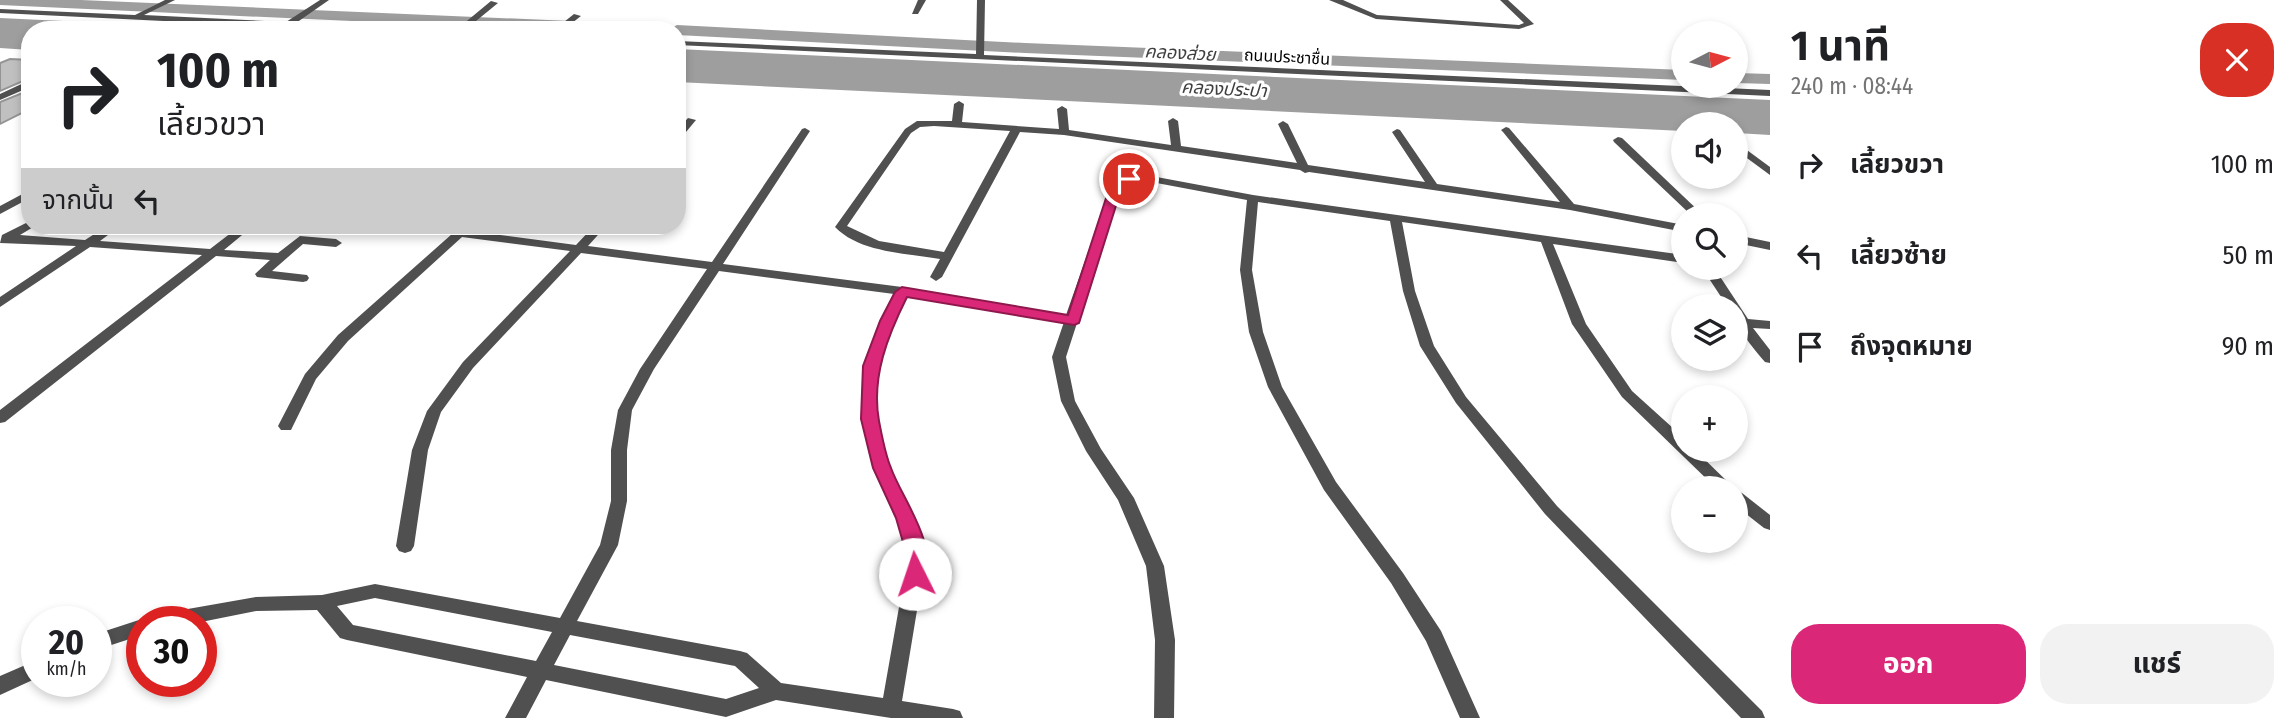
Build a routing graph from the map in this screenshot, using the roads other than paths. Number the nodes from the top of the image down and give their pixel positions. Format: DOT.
graph roads {
  1 [pos="171,0"];
  2 [pos="325,0"];
  3 [pos="922,0"];
  4 [pos="982,0"];
  5 [pos="1332,0"];
  6 [pos="1504,0"];
  7 [pos="494,3"];
  8 [pos="0,10"];
  9 [pos="915,12"];
  10 [pos="578,16"];
  11 [pos="134,17"];
  12 [pos="223,21"];
  13 [pos="294,21"];
  14 [pos="471,21"];
  15 [pos="571,21"];
  16 [pos="686,43"];
  17 [pos="980,50"];
  18 [pos="21,87"];
  19 [pos="1770,93"];
  20 [pos="0,97"];
  21 [pos="959,104"];
  22 [pos="1062,109"];
  23 [pos="691,120"];
  24 [pos="1174,121"];
  25 [pos="957,123"];
  26 [pos="1283,124"];
  27 [pos="686,126"];
  28 [pos="1017,128"];
  29 [pos="1506,130"];
  30 [pos="805,131"];
  31 [pos="1064,132"];
  32 [pos="1397,132"];
  33 [pos="1618,140"];
  34 [pos="1175,148"];
  35 [pos="1748,155"];
  36 [pos="1305,170"];
  37 [pos="1770,172"];
  38 [pos="1434,188"];
  39 [pos="21,198"];
  40 [pos="1253,198"];
  41 [pos="1684,203"];
  42 [pos="1570,207"];
  43 [pos="0,211"];
  44 [pos="1395,217"];
  45 [pos="1671,226"];
  46 [pos="21,229"];
  47 [pos="100,235"];
  48 [pos="235,235"];
  49 [pos="458,235"];
  50 [pos="496,235"];
  51 [pos="592,235"];
  52 [pos="1545,238"];
  53 [pos="3,240"];
  54 [pos="1748,241"];
  55 [pos="88,243"];
  56 [pos="336,243"];
  57 [pos="1770,246"];
  58 [pos="581,248"];
  59 [pos="213,252"];
  60 [pos="945,256"];
  61 [pos="280,257"];
  62 [pos="1671,257"];
  63 [pos="715,268"];
  64 [pos="936,277"];
  65 [pos="303,278"];
  66 [pos="902,292"];
  67 [pos="0,303"];
  68 [pos="1074,320"];
  69 [pos="1748,323"];
  70 [pos="1770,325"];
  71 [pos="1748,330"];
  72 [pos="1770,359"];
  73 [pos="0,418"];
  74 [pos="286,426"];
  75 [pos="1671,436"];
  76 [pos="1699,462"];
  77 [pos="1714,476"];
  78 [pos="1748,507"];
  79 [pos="1770,524"];
  80 [pos="405,546"];
  81 [pos="321,602"];
  82 [pos="217,611"];
  83 [pos="566,626"];
  84 [pos="541,671"];
  85 [pos="21,676"];
  86 [pos="0,686"];
  87 [pos="776,691"];
  88 [pos="891,709"];
  89 [pos="515,718"];
  90 [pos="953,718"];
  91 [pos="1164,718"];
  92 [pos="1470,718"];
  93 [pos="1755,718"];
  1 -- 11 [label="street"];
  2 -- 13 [label="street"];
  3 -- 9 [label="street"];
  4 -- 17 [label="street"];
  5 -- 6 [label="street"];
  7 -- 14 [label="street"];
  8 -- 11 [label="street"];
  10 -- 15 [label="street"];
  11 -- 12 [label="street"];
  16 -- 17 [label="street, ถนนประชาชื่น"];
  17 -- 19 [label="street, ถนนประชาชื่น"];
  18 -- 20 [label="street"];
  21 -- 25 [label="street"];
  22 -- 31 [label="street"];
  23 -- 27 [label="street"];
  24 -- 34 [label="street"];
  25 -- 28 [label="street"];
  25 -- 60 [label="street"];
  26 -- 36 [label="street"];
  28 -- 31 [label="street"];
  28 -- 60 [label="street"];
  29 -- 42 [label="street"];
  30 -- 63 [label="street"];
  31 -- 34 [label="street"];
  32 -- 38 [label="street"];
  33 -- 41 [label="street"];
  34 -- 36 [label="street"];
  35 -- 37 [label="street"];
  36 -- 38 [label="street"];
  38 -- 42 [label="street"];
  39 -- 43 [label="street"];
  40 -- 44 [label="street"];
  40 -- 68 [label="street"];
  40 -- 92 [label="street"];
  42 -- 45 [label="street"];
  44 -- 52 [label="street"];
  44 -- 93 [label="street"];
  46 -- 53 [label="street"];
  47 -- 55 [label="street"];
  48 -- 59 [label="street"];
  49 -- 74 [label="street"];
  50 -- 58 [label="street"];
  51 -- 58 [label="street"];
  52 -- 62 [label="street"];
  52 -- 75 [label="street"];
  53 -- 55 [label="street"];
  54 -- 57 [label="street"];
  55 -- 59 [label="street"];
  55 -- 67 [label="street"];
  56 -- 61 [label="street"];
  58 -- 63 [label="street"];
  58 -- 80 [label="street"];
  59 -- 61 [label="street"];
  59 -- 73 [label="street"];
  60 -- 64 [label="street"];
  61 -- 65 [label="street"];
  63 -- 66 [label="street"];
  63 -- 83 [label="street"];
  66 -- 68 [label="street"];
  66 -- 88 [label="street"];
  68 -- 91 [label="street"];
  69 -- 70 [label="street"];
  71 -- 72 [label="street"];
  76 -- 77 [label="street"];
  78 -- 79 [label="street"];
  81 -- 82 [label="street"];
  81 -- 83 [label="street"];
  81 -- 84 [label="street"];
  83 -- 84 [label="street"];
  83 -- 87 [label="street"];
  84 -- 87 [label="street"];
  84 -- 89 [label="street"];
  85 -- 86 [label="street"];
  87 -- 88 [label="street"];
  88 -- 90 [label="street"];
}
